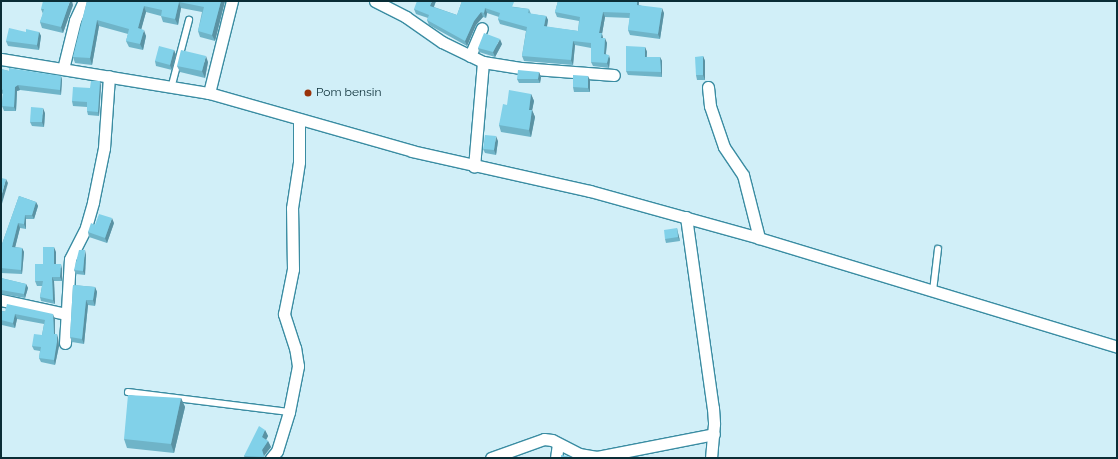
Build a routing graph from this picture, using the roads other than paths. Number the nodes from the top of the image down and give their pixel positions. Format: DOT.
graph roads {
  1 [pos="84,1"];
  2 [pos="232,1"];
  3 [pos="375,1"];
  4 [pos="188,20"];
  5 [pos="482,28"];
  6 [pos="470,56"];
  7 [pos="1,59"];
  8 [pos="483,62"];
  9 [pos="63,68"];
  10 [pos="614,75"];
  11 [pos="109,76"];
  12 [pos="172,85"];
  13 [pos="708,87"];
  14 [pos="209,93"];
  15 [pos="299,119"];
  16 [pos="474,167"];
  17 [pos="686,217"];
  18 [pos="759,238"];
  19 [pos="938,249"];
  20 [pos="933,291"];
  21 [pos="1,300"];
  22 [pos="66,314"];
  23 [pos="65,343"];
  24 [pos="1117,347"];
  25 [pos="128,392"];
  26 [pos="289,412"];
  27 [pos="714,434"];
  28 [pos="558,444"];
  29 [pos="272,458"];
  30 [pos="491,458"];
  31 [pos="556,458"];
  32 [pos="711,458"];
  1 -- 9 [label="street"];
  2 -- 14 [label="street"];
  3 -- 6 [label="street"];
  4 -- 12 [label="lane"];
  5 -- 6 [label="street"];
  6 -- 8 [label="street"];
  7 -- 9 [label="street"];
  8 -- 10 [label="street"];
  8 -- 16 [label="street"];
  9 -- 11 [label="street"];
  11 -- 12 [label="street"];
  11 -- 22 [label="street"];
  12 -- 14 [label="street"];
  13 -- 18 [label="street"];
  14 -- 15 [label="street"];
  15 -- 16 [label="street"];
  15 -- 26 [label="street"];
  16 -- 17 [label="street"];
  17 -- 18 [label="street"];
  17 -- 27 [label="street"];
  18 -- 20 [label="street"];
  19 -- 20 [label="lane"];
  20 -- 24 [label="street"];
  21 -- 22 [label="street"];
  22 -- 23 [label="street"];
  25 -- 26 [label="lane"];
  26 -- 29 [label="street"];
  27 -- 28 [label="street"];
  27 -- 32 [label="street"];
  28 -- 30 [label="street"];
  28 -- 31 [label="street"];
}
